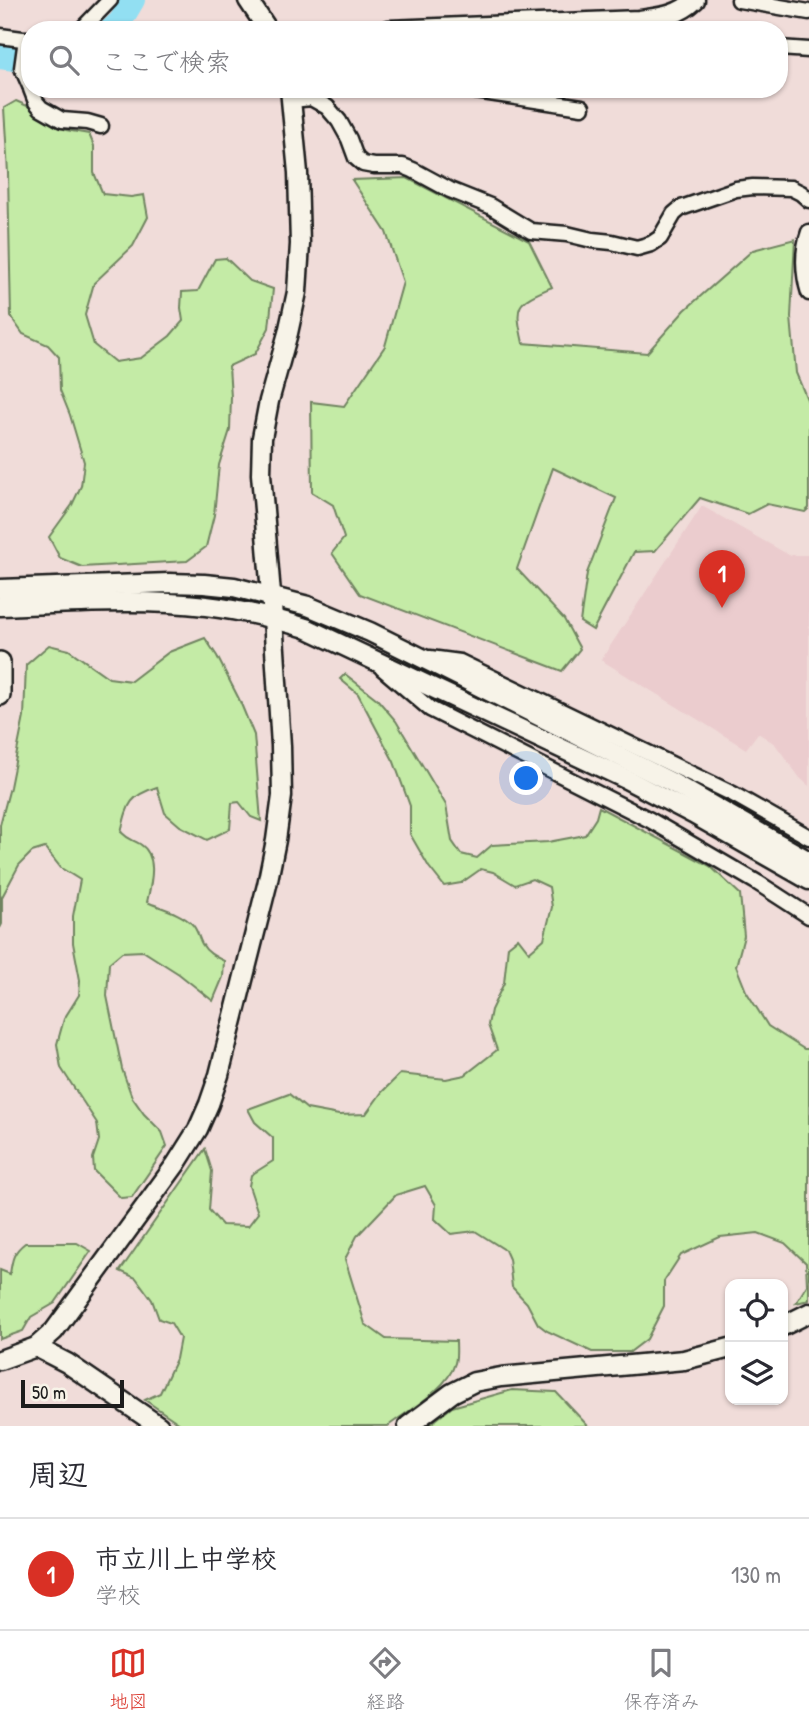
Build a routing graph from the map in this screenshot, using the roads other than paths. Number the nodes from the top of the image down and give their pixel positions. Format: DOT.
graph roads {
  1 [pos="110,0"];
  2 [pos="248,0"];
  3 [pos="695,0"];
  4 [pos="739,0"];
  5 [pos="809,12"];
  6 [pos="90,21"];
  7 [pos="262,21"];
  8 [pos="616,21"];
  9 [pos="0,36"];
  10 [pos="21,41"];
  11 [pos="788,49"];
  12 [pos="809,50"];
  13 [pos="34,98"];
  14 [pos="291,98"];
  15 [pos="311,98"];
  16 [pos="522,98"];
  17 [pos="582,107"];
  18 [pos="101,126"];
  19 [pos="809,200"];
  20 [pos="809,233"];
  21 [pos="809,293"];
  22 [pos="0,589"];
  23 [pos="271,596"];
  24 [pos="0,606"];
  25 [pos="272,618"];
  26 [pos="418,657"];
  27 [pos="372,658"];
  28 [pos="0,662"];
  29 [pos="0,695"];
  30 [pos="809,836"];
  31 [pos="809,860"];
  32 [pos="809,880"];
  33 [pos="809,916"];
  34 [pos="809,1313"];
  35 [pos="788,1324"];
  36 [pos="36,1347"];
  37 [pos="725,1349"];
  38 [pos="0,1360"];
  39 [pos="159,1426"];
  40 [pos="408,1426"];
  1 -- 6 [label="street"];
  2 -- 7 [label="street"];
  3 -- 8 [label="street"];
  4 -- 5 [label="street"];
  9 -- 10 [label="street"];
  11 -- 12 [label="street"];
  13 -- 18 [label="street"];
  14 -- 23 [label="street"];
  15 -- 19 [label="street"];
  16 -- 17 [label="street"];
  20 -- 21 [label="street"];
  22 -- 23 [label="street"];
  23 -- 25 [label="street"];
  23 -- 26 [label="street"];
  24 -- 25 [label="street"];
  25 -- 27 [label="street"];
  25 -- 36 [label="street"];
  26 -- 30 [label="street"];
  26 -- 31 [label="street"];
  27 -- 32 [label="street"];
  27 -- 33 [label="street"];
  28 -- 29 [label="main road"];
  34 -- 35 [label="street"];
  36 -- 38 [label="street"];
  36 -- 39 [label="street"];
  37 -- 40 [label="street"];
}
